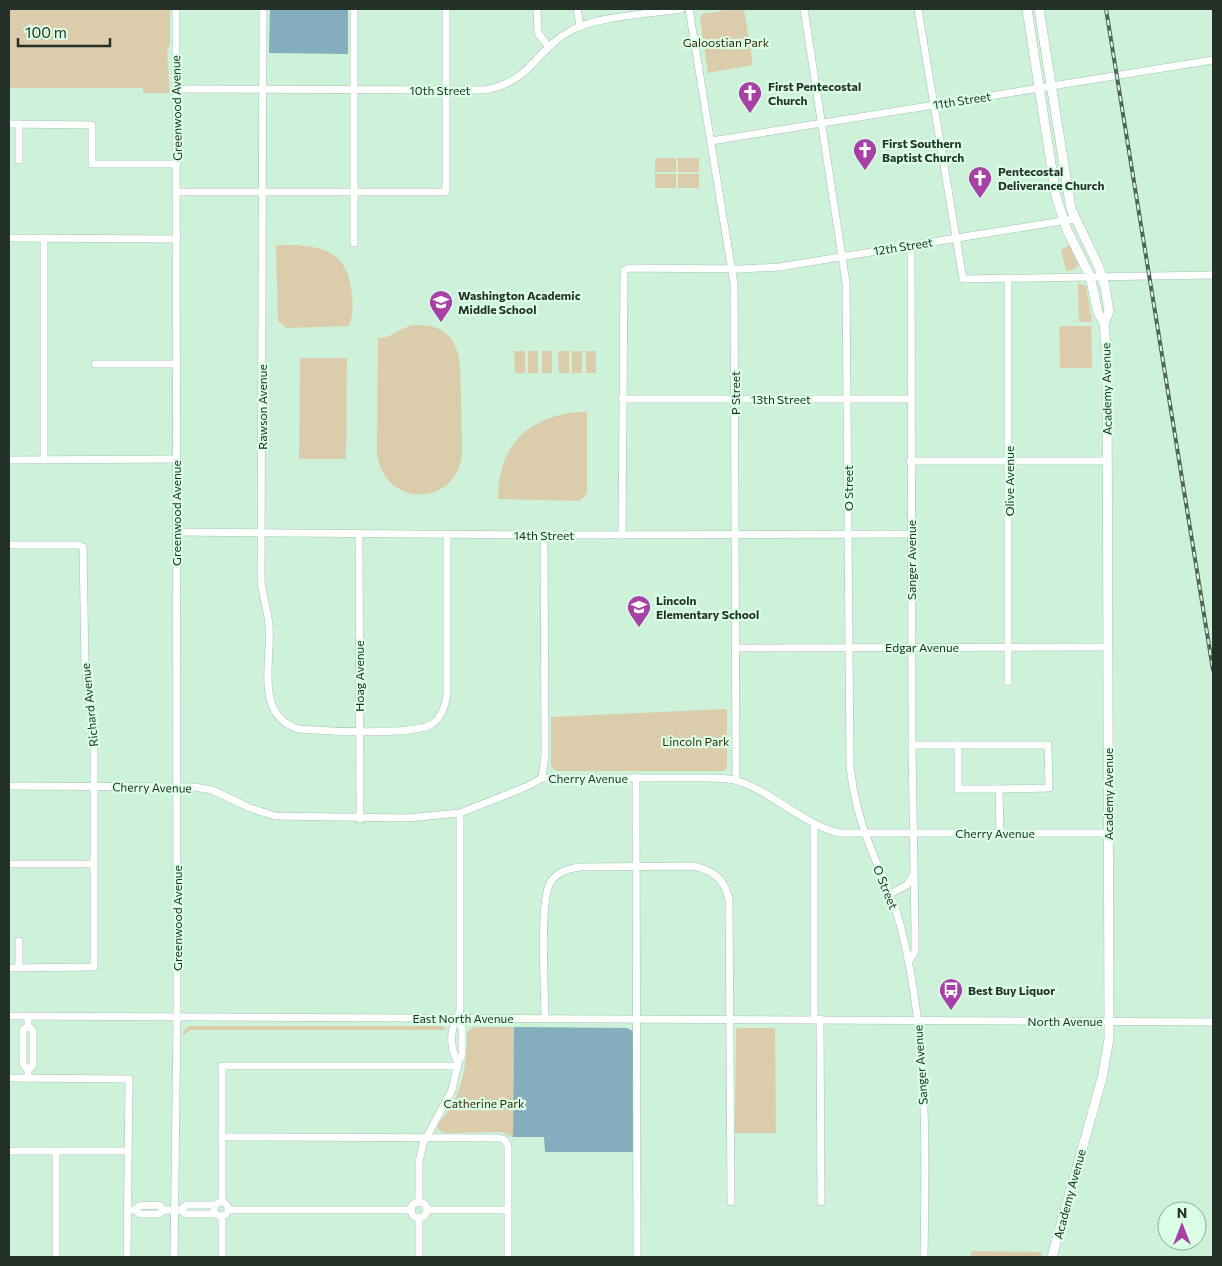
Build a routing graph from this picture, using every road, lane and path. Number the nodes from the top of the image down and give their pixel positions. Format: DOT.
graph roads {
  1 [pos="176,9"];
  2 [pos="263,9"];
  3 [pos="354,9"];
  4 [pos="446,9"];
  5 [pos="537,9"];
  6 [pos="577,9"];
  7 [pos="681,9"];
  8 [pos="689,9"];
  9 [pos="804,9"];
  10 [pos="918,9"];
  11 [pos="1027,9"];
  12 [pos="1039,9"];
  13 [pos="580,26"];
  14 [pos="549,47"];
  15 [pos="1213,60"];
  16 [pos="1051,86"];
  17 [pos="1039,87"];
  18 [pos="176,89"];
  19 [pos="263,90"];
  20 [pos="354,90"];
  21 [pos="446,90"];
  22 [pos="933,105"];
  23 [pos="822,122"];
  24 [pos="9,124"];
  25 [pos="19,124"];
  26 [pos="711,141"];
  27 [pos="1049,147"];
  28 [pos="20,160"];
  29 [pos="177,164"];
  30 [pos="1066,184"];
  31 [pos="263,191"];
  32 [pos="354,191"];
  33 [pos="177,192"];
  34 [pos="1074,219"];
  35 [pos="1063,221"];
  36 [pos="9,238"];
  37 [pos="44,238"];
  38 [pos="177,238"];
  39 [pos="956,238"];
  40 [pos="354,243"];
  41 [pos="911,246"];
  42 [pos="844,256"];
  43 [pos="732,268"];
  44 [pos="1213,275"];
  45 [pos="1090,276"];
  46 [pos="1102,276"];
  47 [pos="1008,280"];
  48 [pos="1104,323"];
  49 [pos="95,364"];
  50 [pos="177,364"];
  51 [pos="622,399"];
  52 [pos="848,399"];
  53 [pos="910,399"];
  54 [pos="735,400"];
  55 [pos="176,459"];
  56 [pos="9,460"];
  57 [pos="44,460"];
  58 [pos="1009,460"];
  59 [pos="910,461"];
  60 [pos="1107,461"];
  61 [pos="176,532"];
  62 [pos="261,533"];
  63 [pos="359,534"];
  64 [pos="447,534"];
  65 [pos="736,534"];
  66 [pos="848,534"];
  67 [pos="911,534"];
  68 [pos="544,535"];
  69 [pos="622,535"];
  70 [pos="9,545"];
  71 [pos="1108,646"];
  72 [pos="912,647"];
  73 [pos="1008,647"];
  74 [pos="736,648"];
  75 [pos="848,648"];
  76 [pos="1008,682"];
  77 [pos="360,730"];
  78 [pos="912,745"];
  79 [pos="958,745"];
  80 [pos="636,777"];
  81 [pos="542,778"];
  82 [pos="736,781"];
  83 [pos="9,786"];
  84 [pos="94,786"];
  85 [pos="176,787"];
  86 [pos="999,788"];
  87 [pos="460,813"];
  88 [pos="360,819"];
  89 [pos="814,824"];
  90 [pos="1000,833"];
  91 [pos="1108,833"];
  92 [pos="865,834"];
  93 [pos="913,834"];
  94 [pos="9,864"];
  95 [pos="94,864"];
  96 [pos="636,866"];
  97 [pos="913,875"];
  98 [pos="890,894"];
  99 [pos="19,940"];
  100 [pos="909,961"];
  101 [pos="9,968"];
  102 [pos="18,968"];
  103 [pos="9,1016"];
  104 [pos="28,1017"];
  105 [pos="177,1017"];
  106 [pos="458,1018"];
  107 [pos="817,1018"];
  108 [pos="545,1019"];
  109 [pos="638,1019"];
  110 [pos="729,1019"];
  111 [pos="917,1021"];
  112 [pos="1109,1022"];
  113 [pos="1213,1022"];
  114 [pos="458,1064"];
  115 [pos="9,1078"];
  116 [pos="28,1078"];
  117 [pos="222,1137"];
  118 [pos="425,1139"];
  119 [pos="9,1151"];
  120 [pos="56,1151"];
  121 [pos="128,1151"];
  122 [pos="731,1202"];
  123 [pos="821,1202"];
  124 [pos="219,1203"];
  125 [pos="419,1203"];
  126 [pos="131,1210"];
  127 [pos="178,1210"];
  128 [pos="229,1210"];
  129 [pos="412,1210"];
  130 [pos="427,1210"];
  131 [pos="508,1210"];
  132 [pos="219,1216"];
  133 [pos="419,1218"];
  134 [pos="56,1257"];
  135 [pos="127,1257"];
  136 [pos="174,1257"];
  137 [pos="222,1257"];
  138 [pos="419,1257"];
  139 [pos="508,1257"];
  140 [pos="637,1257"];
  141 [pos="924,1257"];
  142 [pos="1052,1257"];
  1 -- 18 [label="street, Greenwood Avenue"];
  2 -- 19 [label="street, Rawson Avenue"];
  3 -- 20 [label="street"];
  4 -- 21 [label="street"];
  5 -- 14 [label="street"];
  6 -- 13 [label="street"];
  7 -- 13 [label="street, 10th Street"];
  8 -- 26 [label="street, P Street"];
  9 -- 23 [label="street, O Street"];
  10 -- 22 [label="street"];
  11 -- 17 [label="main road, Academy Avenue"];
  12 -- 16 [label="main road, Academy Avenue"];
  13 -- 14 [label="street, 10th Street"];
  14 -- 21 [label="street, 10th Street"];
  15 -- 16 [label="street, 11th Street"];
  16 -- 17 [label="street, 11th Street"];
  16 -- 30 [label="main road, Academy Avenue"];
  17 -- 22 [label="street, 11th Street"];
  17 -- 27 [label="main road, Academy Avenue"];
  18 -- 19 [label="street, 10th Street"];
  18 -- 29 [label="street, Greenwood Avenue"];
  19 -- 20 [label="street, 10th Street"];
  19 -- 31 [label="street, Rawson Avenue"];
  20 -- 21 [label="street, 10th Street"];
  20 -- 32 [label="street"];
  21 -- 32 [label="street"];
  22 -- 23 [label="street, 11th Street"];
  22 -- 39 [label="street"];
  23 -- 26 [label="street, 11th Street"];
  23 -- 42 [label="street, O Street"];
  24 -- 25 [label="street"];
  25 -- 28 [label="street"];
  25 -- 29 [label="street"];
  26 -- 43 [label="street, P Street"];
  27 -- 30 [label="main road"];
  27 -- 35 [label="main road, Academy Avenue"];
  29 -- 33 [label="street, Greenwood Avenue"];
  30 -- 34 [label="main road, Academy Avenue"];
  31 -- 32 [label="street"];
  31 -- 33 [label="street"];
  31 -- 62 [label="street, Rawson Avenue"];
  32 -- 40 [label="street"];
  33 -- 38 [label="street, Greenwood Avenue"];
  34 -- 35 [label="street, 12th Street"];
  34 -- 46 [label="main road, Academy Avenue"];
  35 -- 39 [label="street, 12th Street"];
  35 -- 45 [label="main road, Academy Avenue"];
  36 -- 37 [label="street"];
  37 -- 38 [label="street"];
  37 -- 57 [label="street"];
  38 -- 50 [label="street, Greenwood Avenue"];
  39 -- 41 [label="street, 12th Street"];
  39 -- 47 [label="street"];
  41 -- 42 [label="street, 12th Street"];
  41 -- 53 [label="street, Sanger Avenue"];
  42 -- 43 [label="street, 12th Street"];
  42 -- 52 [label="street, O Street"];
  43 -- 51 [label="street, 12th Street"];
  43 -- 54 [label="street, P Street"];
  44 -- 46 [label="street"];
  45 -- 46 [label="street"];
  45 -- 47 [label="street"];
  45 -- 48 [label="main road, Academy Avenue"];
  46 -- 48 [label="main road, Academy Avenue"];
  47 -- 58 [label="street, Olive Avenue"];
  48 -- 60 [label="main road, Academy Avenue"];
  49 -- 50 [label="street"];
  50 -- 55 [label="street, Greenwood Avenue"];
  51 -- 54 [label="street, 13th Street"];
  51 -- 69 [label="street"];
  52 -- 53 [label="street, 13th Street"];
  52 -- 54 [label="street, 13th Street"];
  52 -- 66 [label="street, O Street"];
  53 -- 59 [label="street, Sanger Avenue"];
  54 -- 65 [label="street, P Street"];
  55 -- 57 [label="street"];
  55 -- 61 [label="street, Greenwood Avenue"];
  56 -- 57 [label="street"];
  58 -- 59 [label="street"];
  58 -- 60 [label="street"];
  58 -- 73 [label="street, Olive Avenue"];
  59 -- 67 [label="street, Sanger Avenue"];
  60 -- 71 [label="main road, Academy Avenue"];
  61 -- 62 [label="street, 14th Street"];
  61 -- 85 [label="street, Greenwood Avenue"];
  62 -- 63 [label="street, 14th Street"];
  62 -- 77 [label="street, Rawson Avenue"];
  63 -- 64 [label="street, 14th Street"];
  63 -- 77 [label="street, Hoag Avenue"];
  64 -- 68 [label="street, 14th Street"];
  64 -- 77 [label="street, Rawson Avenue"];
  65 -- 66 [label="street, 14th Street"];
  65 -- 69 [label="street, 14th Street"];
  65 -- 74 [label="street, P Street"];
  66 -- 67 [label="street, 14th Street"];
  66 -- 75 [label="street, O Street"];
  67 -- 72 [label="street, Sanger Avenue"];
  68 -- 69 [label="street, 14th Street"];
  68 -- 81 [label="street"];
  70 -- 84 [label="street, Richard Avenue"];
  71 -- 73 [label="street, Edgar Avenue"];
  71 -- 91 [label="main road, Academy Avenue"];
  72 -- 73 [label="street, Edgar Avenue"];
  72 -- 75 [label="street, Edgar Avenue"];
  72 -- 78 [label="street, Sanger Avenue"];
  73 -- 76 [label="street, Olive Avenue"];
  74 -- 75 [label="street, Edgar Avenue"];
  74 -- 82 [label="street, P Street"];
  75 -- 92 [label="street, O Street"];
  77 -- 88 [label="street, Hoag Avenue"];
  78 -- 79 [label="street"];
  78 -- 93 [label="street, Sanger Avenue"];
  79 -- 86 [label="street"];
  79 -- 86 [label="street"];
  80 -- 81 [label="street, Cherry Avenue"];
  80 -- 82 [label="street, Cherry Avenue"];
  80 -- 96 [label="street"];
  81 -- 87 [label="street, Cherry Avenue"];
  82 -- 89 [label="street, Cherry Avenue"];
  83 -- 84 [label="street, Cherry Avenue"];
  84 -- 85 [label="street, Cherry Avenue"];
  84 -- 95 [label="street, Richard Avenue"];
  85 -- 88 [label="street, Cherry Avenue"];
  85 -- 105 [label="street, Greenwood Avenue"];
  86 -- 90 [label="street"];
  87 -- 88 [label="street, Cherry Avenue"];
  87 -- 106 [label="street"];
  89 -- 92 [label="street, Cherry Avenue"];
  89 -- 107 [label="street"];
  90 -- 91 [label="street, Cherry Avenue"];
  90 -- 93 [label="street, Cherry Avenue"];
  91 -- 112 [label="main road, Academy Avenue"];
  92 -- 93 [label="street, Cherry Avenue"];
  92 -- 98 [label="street, O Street"];
  93 -- 97 [label="street, Sanger Avenue"];
  94 -- 95 [label="street"];
  95 -- 102 [label="street, Richard Avenue"];
  96 -- 108 [label="street"];
  96 -- 109 [label="street"];
  96 -- 110 [label="street"];
  97 -- 98 [label="street"];
  97 -- 100 [label="street, Sanger Avenue"];
  98 -- 100 [label="street, O Street"];
  99 -- 102 [label="street"];
  100 -- 111 [label="street, Sanger Avenue"];
  101 -- 102 [label="street"];
  103 -- 104 [label="street, East North Avenue"];
  104 -- 105 [label="street, East North Avenue"];
  104 -- 116 [label="street"];
  105 -- 106 [label="street, East North Avenue"];
  105 -- 127 [label="street, Greenwood Avenue"];
  106 -- 108 [label="street, East North Avenue"];
  106 -- 114 [label="street"];
  107 -- 110 [label="street, East North Avenue"];
  107 -- 111 [label="street, East North Avenue"];
  107 -- 123 [label="street"];
  108 -- 109 [label="street, East North Avenue"];
  109 -- 110 [label="street, East North Avenue"];
  109 -- 140 [label="street"];
  110 -- 122 [label="street"];
  111 -- 112 [label="street, North Avenue"];
  111 -- 141 [label="street, Sanger Avenue"];
  112 -- 113 [label="street, North Avenue"];
  112 -- 142 [label="main road, Academy Avenue"];
  114 -- 117 [label="street"];
  114 -- 118 [label="street"];
  115 -- 116 [label="street"];
  116 -- 121 [label="street"];
  117 -- 118 [label="street"];
  117 -- 124 [label="street"];
  118 -- 125 [label="street"];
  118 -- 131 [label="street"];
  119 -- 120 [label="street"];
  120 -- 121 [label="street"];
  120 -- 134 [label="street"];
  121 -- 126 [label="street"];
  124 -- 127 [label="street"];
  124 -- 128 [label="street"];
  124 -- 132 [label="street"];
  125 -- 129 [label="street"];
  125 -- 130 [label="street"];
  126 -- 127 [label="street"];
  126 -- 135 [label="street"];
  127 -- 132 [label="street"];
  127 -- 136 [label="street, Greenwood Avenue"];
  128 -- 129 [label="street"];
  128 -- 132 [label="street"];
  129 -- 133 [label="street"];
  130 -- 131 [label="street"];
  130 -- 133 [label="street"];
  131 -- 139 [label="street"];
  132 -- 137 [label="street"];
  133 -- 138 [label="street"];
}
